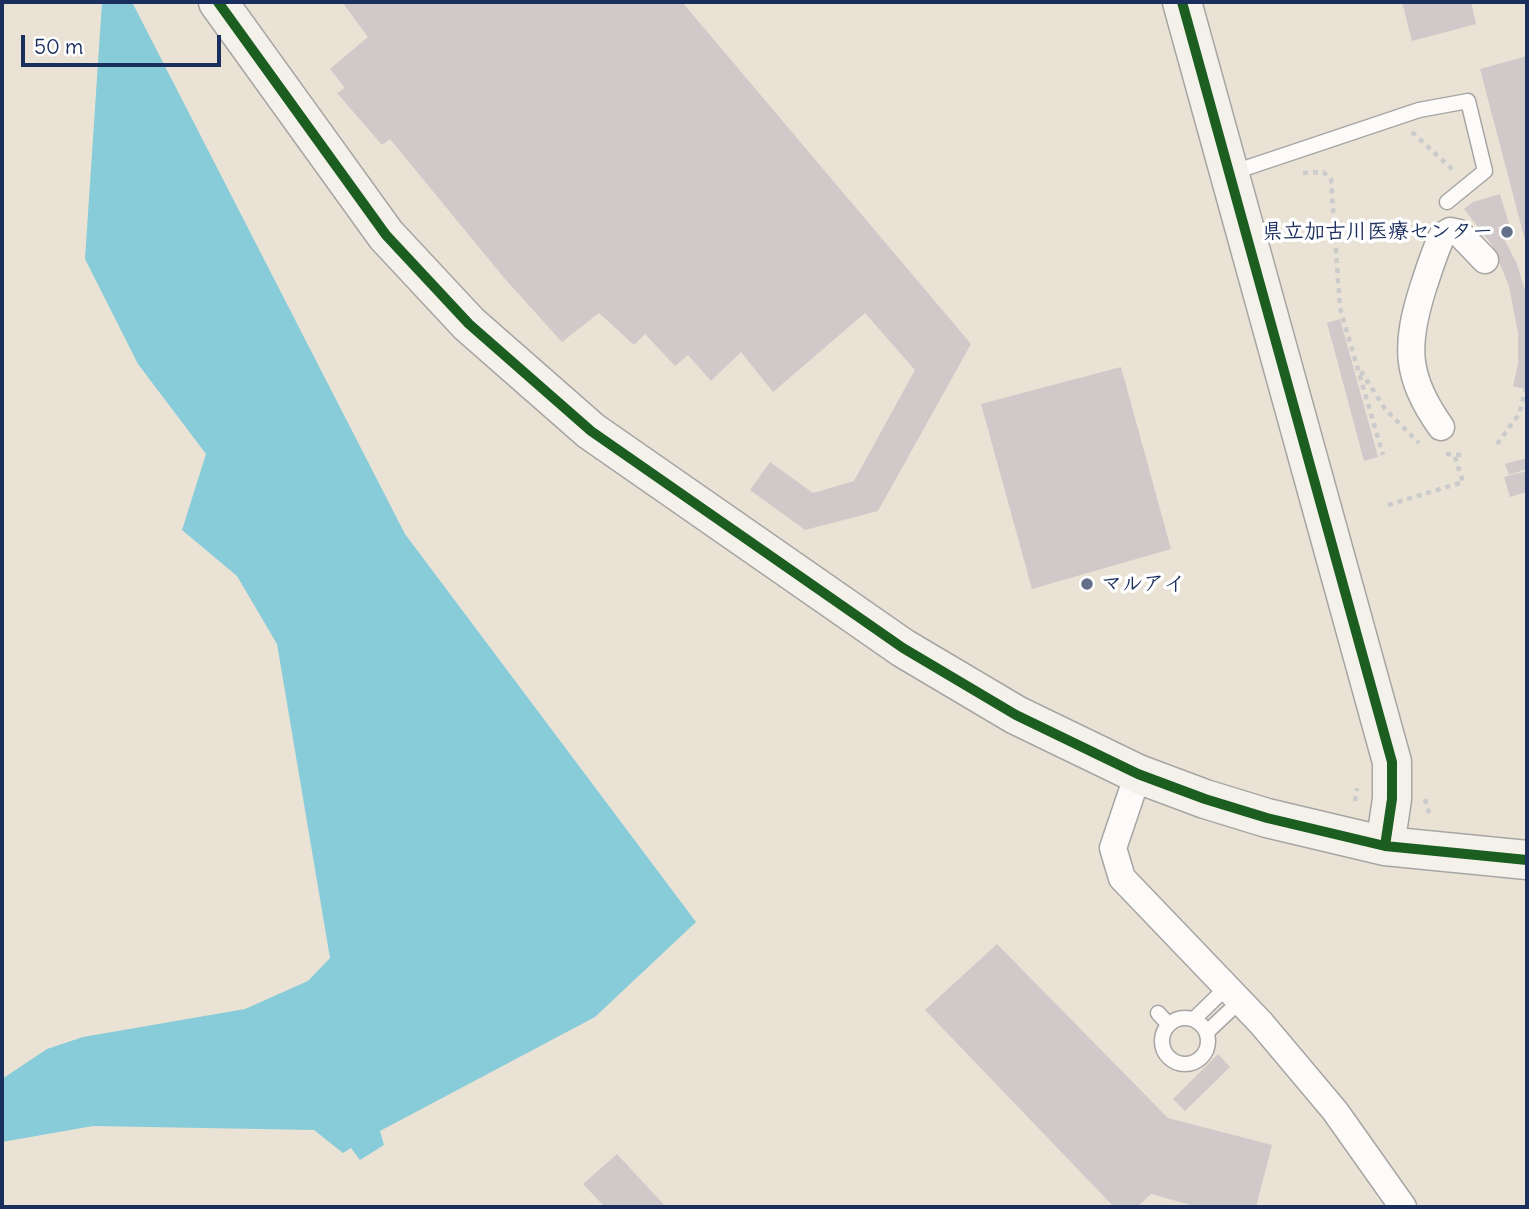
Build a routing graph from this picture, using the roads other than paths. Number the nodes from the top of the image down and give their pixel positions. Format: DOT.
graph roads {
  1 [pos="218,2"];
  2 [pos="1182,2"];
  3 [pos="1230,173"];
  4 [pos="1447,202"];
  5 [pos="1485,260"];
  6 [pos="1434,441"];
  7 [pos="1138,774"];
  8 [pos="1385,846"];
  9 [pos="1527,860"];
  10 [pos="1233,994"];
  11 [pos="1194,1019"];
  12 [pos="1206,1032"];
  13 [pos="1402,1207"];
  1 -- 7 [label="street"];
  2 -- 3 [label="street"];
  3 -- 4 [label="lane"];
  3 -- 8 [label="street"];
  5 -- 6 [label="street"];
  7 -- 8 [label="street"];
  7 -- 10 [label="street"];
  8 -- 9 [label="street"];
  10 -- 11 [label="lane"];
  10 -- 12 [label="lane"];
  10 -- 13 [label="street"];
  11 -- 12 [label="lane"];
  11 -- 12 [label="lane"];
}
